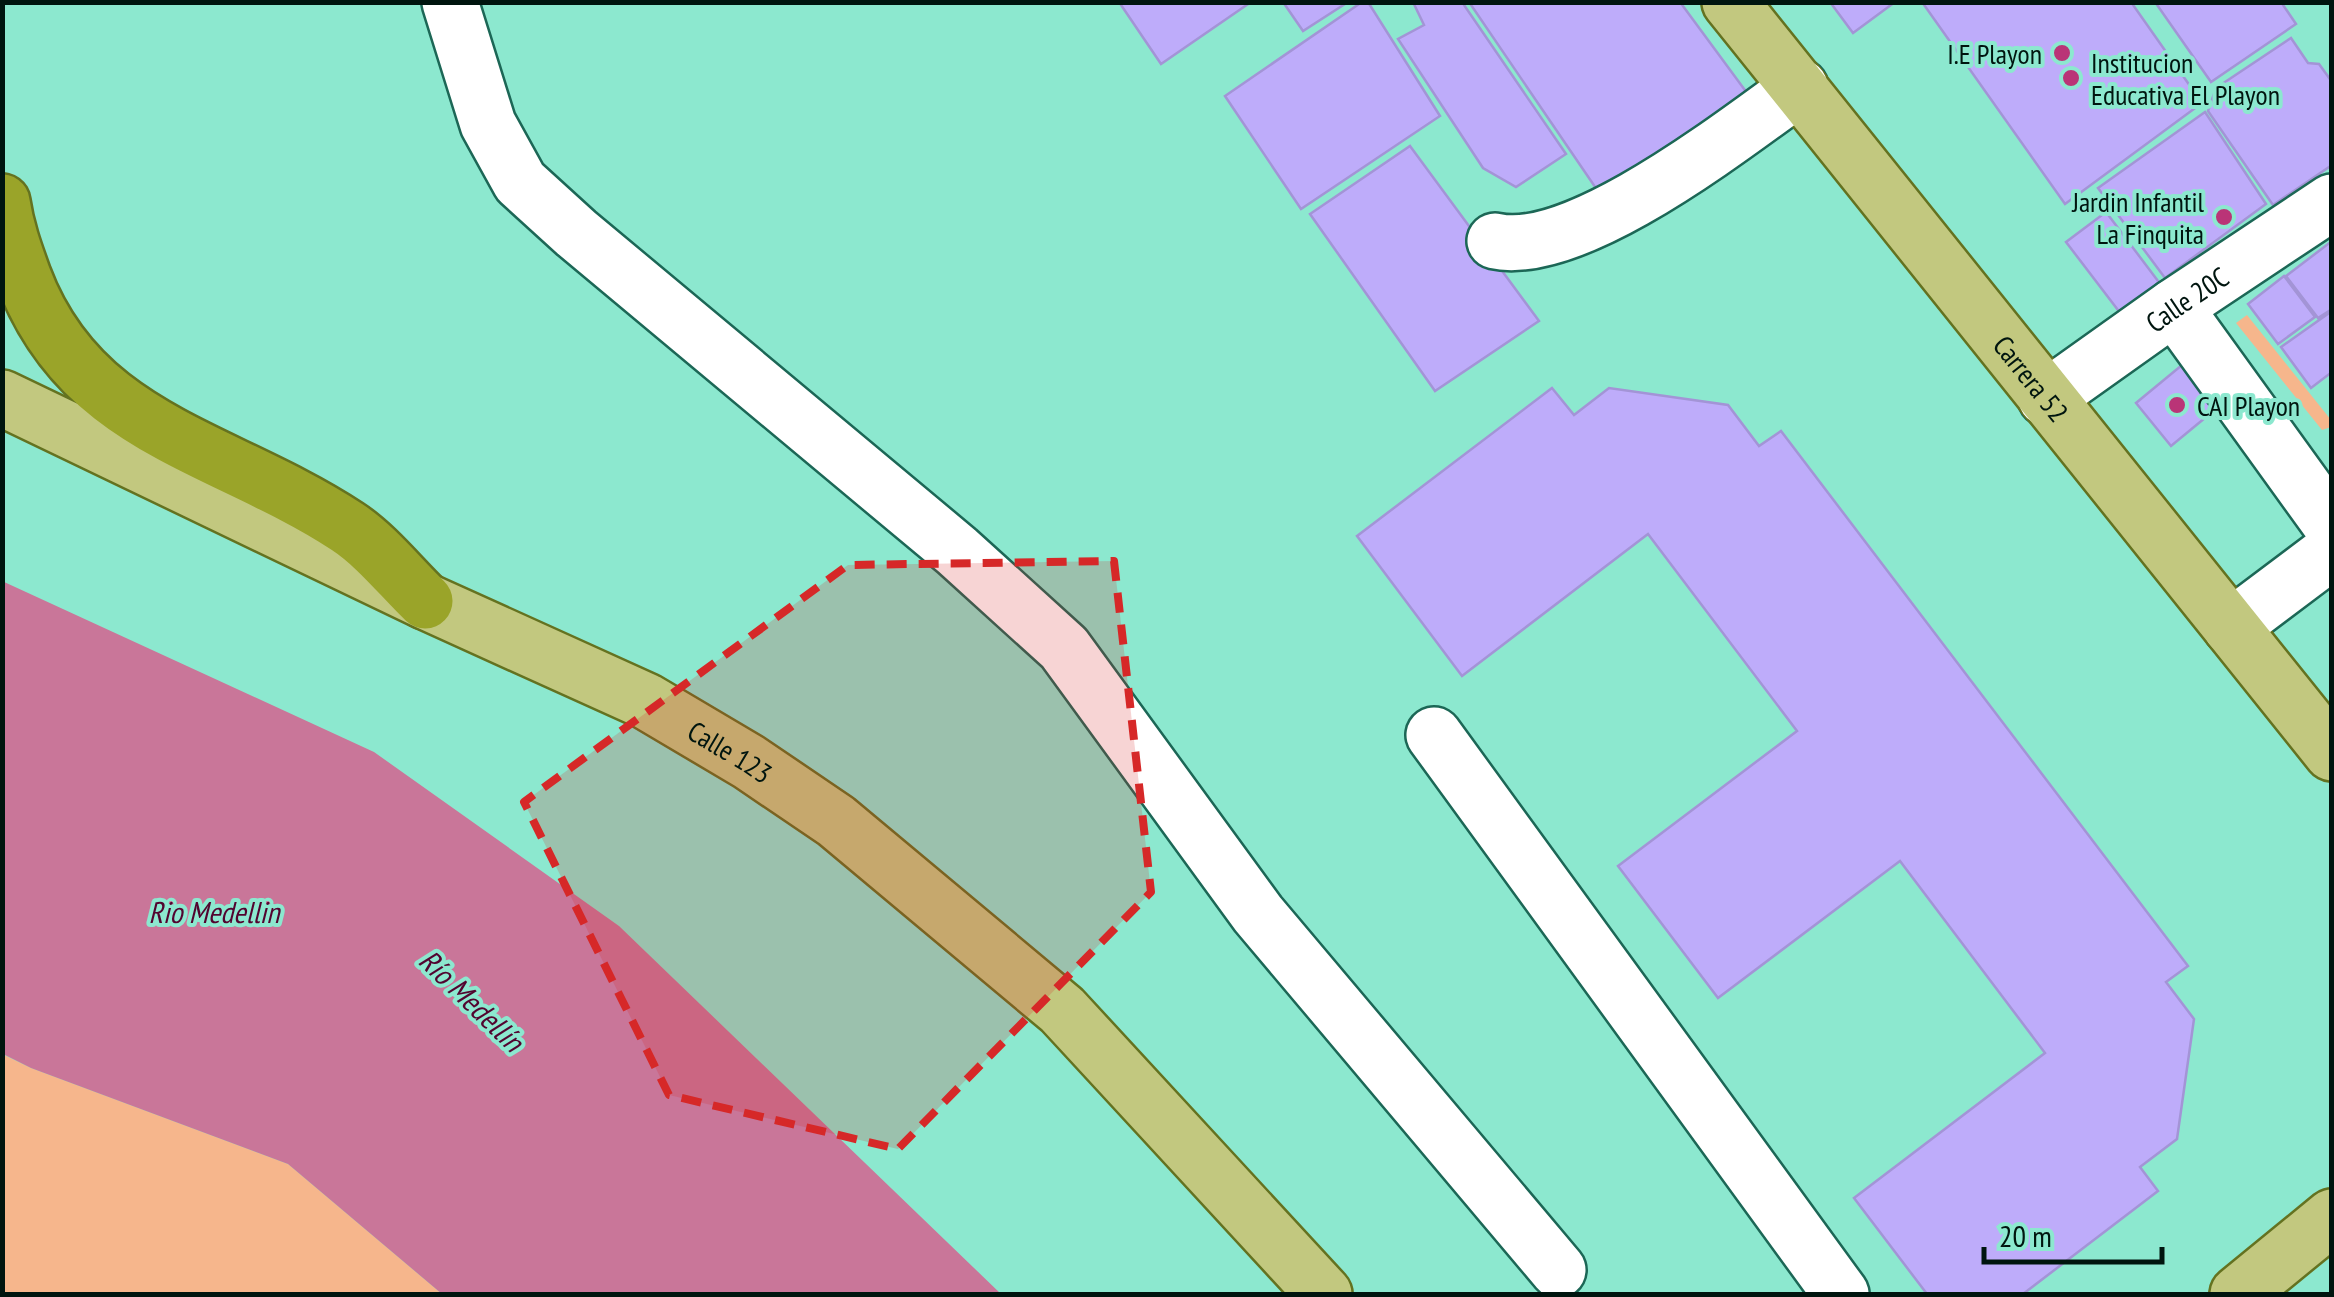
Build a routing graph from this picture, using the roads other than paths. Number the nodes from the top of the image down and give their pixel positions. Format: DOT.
graph roads {
  1 [pos="450,2"];
  2 [pos="1730,2"];
  3 [pos="1800,88"];
  4 [pos="2,202"];
  5 [pos="2332,202"];
  6 [pos="1495,241"];
  7 [pos="2174,307"];
  8 [pos="2,398"];
  9 [pos="2046,398"];
  10 [pos="2332,526"];
  11 [pos="2332,551"];
  12 [pos="426,601"];
  13 [pos="2231,627"];
  14 [pos="1434,735"];
  15 [pos="2332,753"];
  16 [pos="2332,1218"];
  17 [pos="1558,1270"];
  18 [pos="1324,1294"];
  19 [pos="1841,1294"];
  20 [pos="2238,1294"];
  1 -- 17 [label="street"];
  2 -- 3 [label="main road, Carrera 52"];
  3 -- 6 [label="street"];
  3 -- 9 [label="main road, Carrera 52"];
  4 -- 12 [label="highway"];
  5 -- 7 [label="street, Calle 20C"];
  7 -- 9 [label="street, Calle 20C"];
  7 -- 10 [label="street"];
  8 -- 12 [label="main road, Calle 123"];
  9 -- 13 [label="main road, Carrera 52"];
  11 -- 13 [label="street"];
  12 -- 18 [label="main road, Calle 123"];
  13 -- 15 [label="main road, Carrera 52"];
  14 -- 19 [label="street"];
  16 -- 20 [label="main road"];
}
